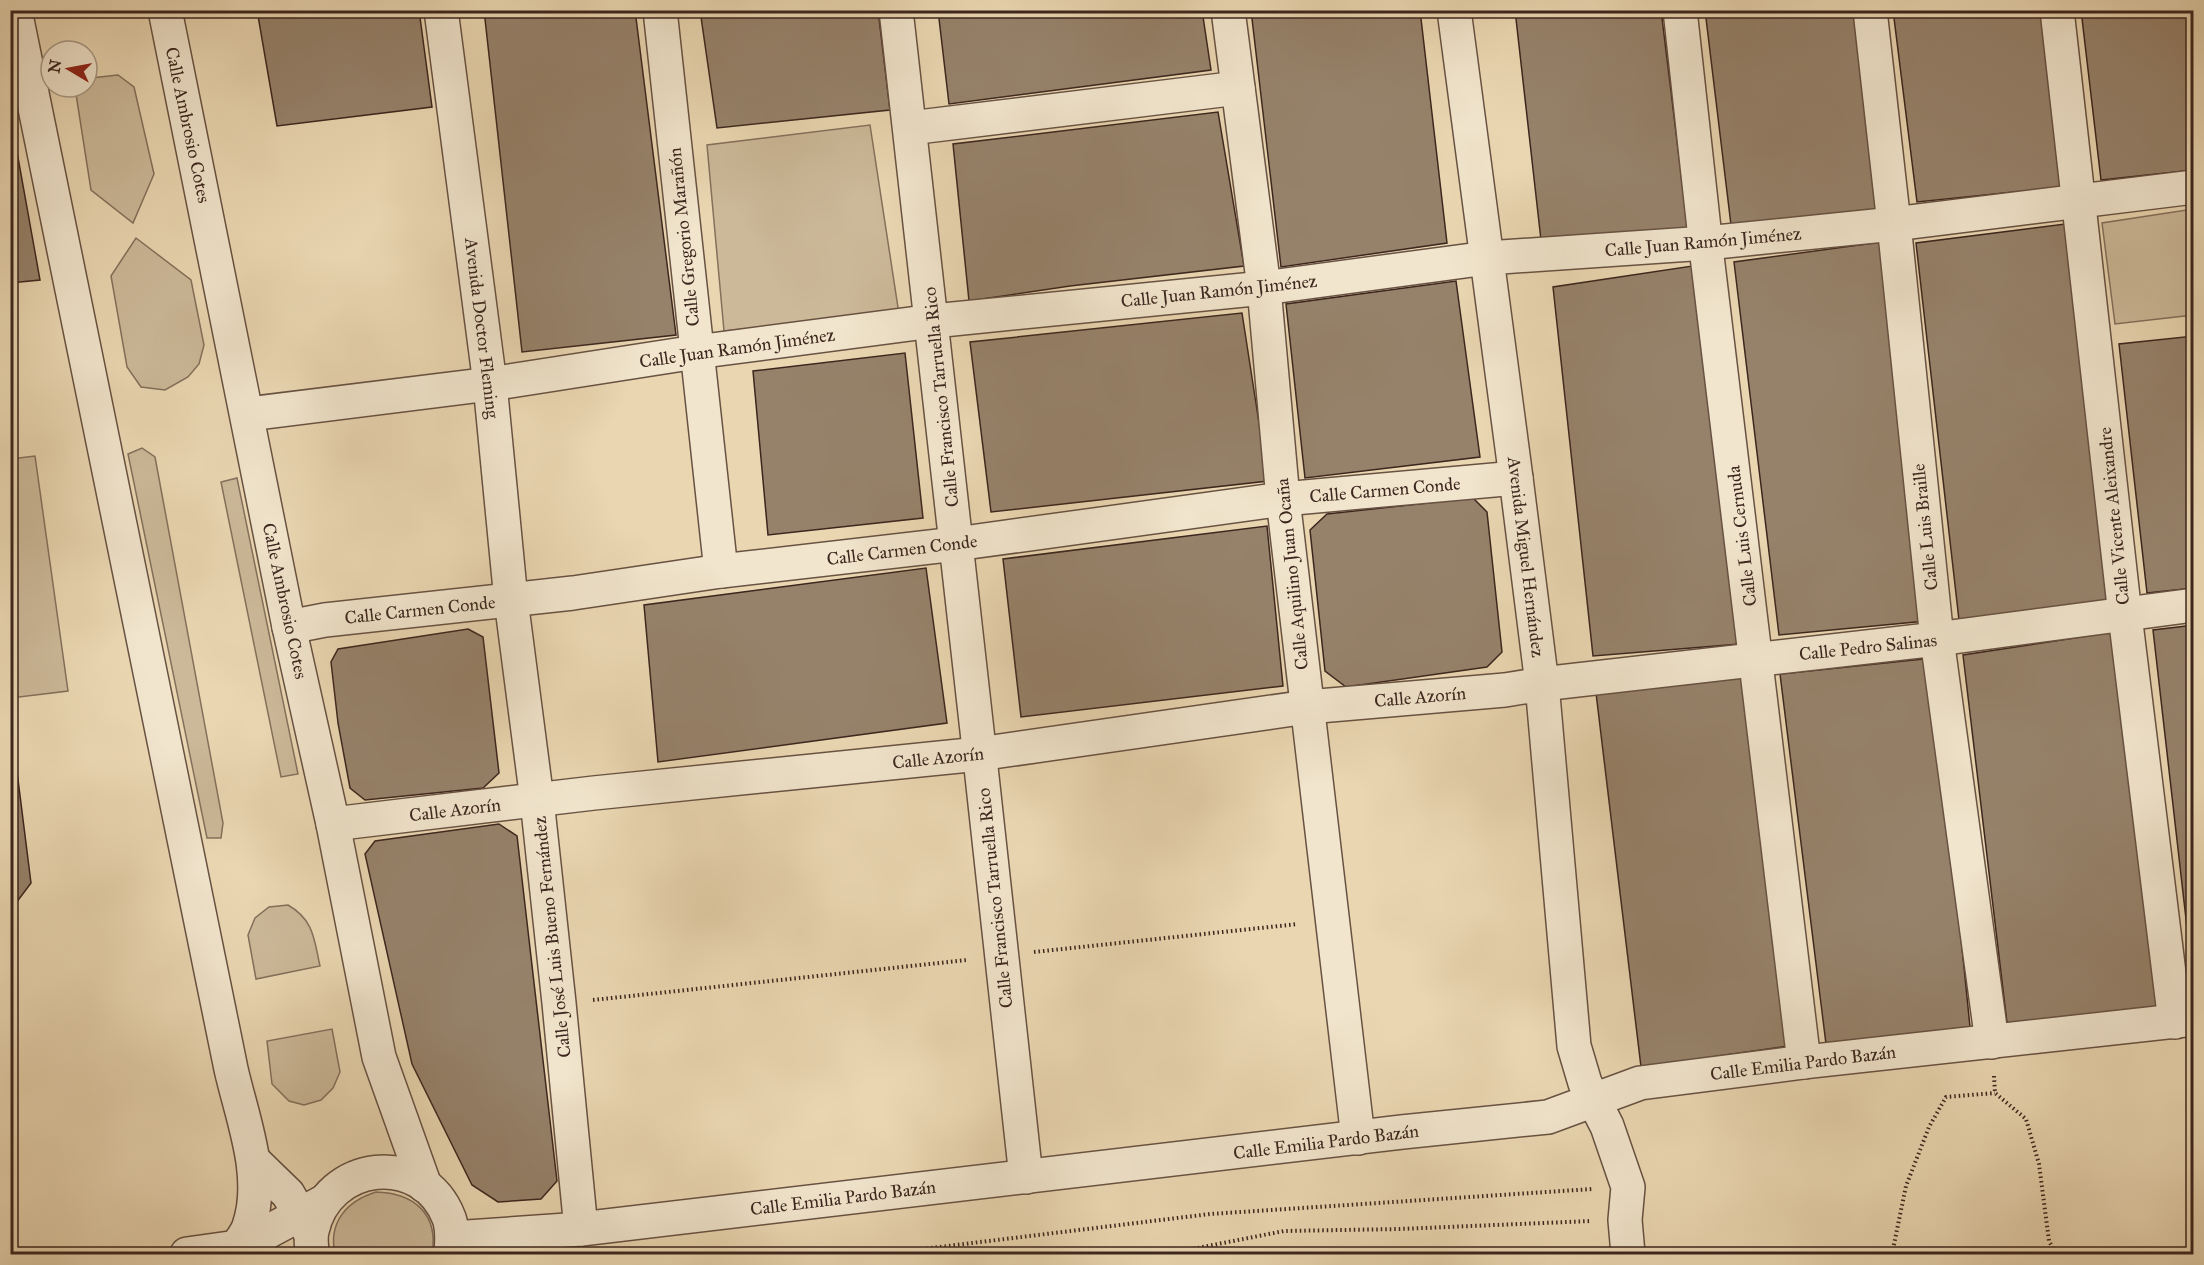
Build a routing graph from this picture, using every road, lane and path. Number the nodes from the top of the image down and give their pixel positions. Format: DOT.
graph roads {
  1 [pos="15,10"];
  2 [pos="165,10"];
  3 [pos="441,10"];
  4 [pos="660,10"];
  5 [pos="896,10"];
  6 [pos="1228,10"];
  7 [pos="1454,10"];
  8 [pos="1680,10"];
  9 [pos="1870,10"];
  10 [pos="2057,10"];
  11 [pos="1238,87"];
  12 [pos="910,128"];
  13 [pos="2193,187"];
  14 [pos="2078,201"];
  15 [pos="1894,224"];
  16 [pos="1706,243"];
  17 [pos="1487,258"];
  18 [pos="1264,288"];
  19 [pos="933,321"];
  20 [pos="696,352"];
  21 [pos="490,384"];
  22 [pos="248,414"];
  23 [pos="1516,478"];
  24 [pos="1283,499"];
  25 [pos="956,544"];
  26 [pos="721,571"];
  27 [pos="511,600"];
  28 [pos="2193,605"];
  29 [pos="2125,615"];
  30 [pos="289,627"];
  31 [pos="1937,639"];
  32 [pos="517,645"];
  33 [pos="1756,660"];
  34 [pos="1542,684"];
  35 [pos="1307,707"];
  36 [pos="979,754"];
  37 [pos="537,801"];
  38 [pos="333,824"];
  39 [pos="1334,920"];
  40 [pos="1001,956"];
  41 [pos="559,1003"];
  42 [pos="2184,1020"];
  43 [pos="1992,1042"];
  44 [pos="1804,1062"];
  45 [pos="1995,1093"];
  46 [pos="1595,1101"];
  47 [pos="1358,1138"];
  48 [pos="254,1161"];
  49 [pos="1026,1177"];
  50 [pos="425,1186"];
  51 [pos="1628,1186"];
  52 [pos="1625,1220"];
  53 [pos="312,1226"];
  54 [pos="581,1229"];
  55 [pos="452,1246"];
  56 [pos="237,1247"];
  57 [pos="186,1254"];
  58 [pos="270,1254"];
  59 [pos="882,1254"];
  60 [pos="1167,1254"];
  61 [pos="1629,1254"];
  62 [pos="1892,1254"];
  63 [pos="2055,1254"];
  1 -- 48 [label="street"];
  2 -- 22 [label="street, Calle Ambrosio Cotes"];
  3 -- 21 [label="street, Avenida Doctor Fleming"];
  4 -- 20 [label="street, Calle Gregorio Marañón"];
  5 -- 12 [label="street, Calle Francisco Tarruella Rico"];
  6 -- 11 [label="street, Calle Aquilino Juan Ocaña"];
  7 -- 17 [label="street, Avenida Miguel Hernández"];
  8 -- 16 [label="street, Calle Luis Cernuda"];
  9 -- 15 [label="street, Calle Luis Braille"];
  10 -- 14 [label="street, Calle Vicente Aleixandre"];
  11 -- 12 [label="street"];
  11 -- 18 [label="street, Calle Aquilino Juan Ocaña"];
  12 -- 19 [label="street, Calle Francisco Tarruella Rico"];
  13 -- 14 [label="street, Calle Juan Ramón Jiménez"];
  14 -- 15 [label="street, Calle Juan Ramón Jiménez"];
  14 -- 29 [label="street, Calle Vicente Aleixandre"];
  15 -- 16 [label="street, Calle Juan Ramón Jiménez"];
  15 -- 31 [label="street, Calle Luis Braille"];
  16 -- 17 [label="street, Calle Juan Ramón Jiménez"];
  16 -- 33 [label="street, Calle Luis Cernuda"];
  17 -- 18 [label="street, Calle Juan Ramón Jiménez"];
  17 -- 23 [label="street, Avenida Miguel Hernández"];
  18 -- 19 [label="street, Calle Juan Ramón Jiménez"];
  18 -- 24 [label="street, Calle Aquilino Juan Ocaña"];
  19 -- 20 [label="street, Calle Juan Ramón Jiménez"];
  19 -- 25 [label="street, Calle Francisco Tarruella Rico"];
  20 -- 21 [label="street, Calle Juan Ramón Jiménez"];
  20 -- 26 [label="street, Calle Gregorio Marañón"];
  21 -- 22 [label="street, Calle Juan Ramón Jiménez"];
  21 -- 27 [label="street, Avenida Doctor Fleming"];
  22 -- 30 [label="street, Calle Ambrosio Cotes"];
  23 -- 24 [label="street, Calle Carmen Conde"];
  23 -- 34 [label="street, Avenida Miguel Hernández"];
  24 -- 25 [label="street, Calle Carmen Conde"];
  24 -- 35 [label="street, Calle Aquilino Juan Ocaña"];
  25 -- 26 [label="street, Calle Carmen Conde"];
  25 -- 36 [label="street, Calle Francisco Tarruella Rico"];
  26 -- 27 [label="street, Calle Carmen Conde"];
  27 -- 30 [label="street, Calle Carmen Conde"];
  27 -- 32 [label="street, Avenida Doctor Fleming"];
  28 -- 29 [label="street, Calle Pedro Salinas"];
  29 -- 31 [label="street, Calle Pedro Salinas"];
  29 -- 42 [label="street, Calle Vicente Aleixandre"];
  30 -- 38 [label="street, Calle Ambrosio Cotes"];
  31 -- 33 [label="street, Calle Pedro Salinas"];
  31 -- 43 [label="street, Calle Luis Braille"];
  32 -- 37 [label="street, Calle José Luis Bueno Fernández"];
  33 -- 34 [label="street, Calle Pedro Salinas"];
  33 -- 44 [label="street, Calle Luis Cernuda"];
  34 -- 35 [label="street, Calle Azorín"];
  34 -- 46 [label="street, Avenida Miguel Hernández"];
  35 -- 36 [label="street, Calle Azorín"];
  35 -- 39 [label="street, Calle Aquilino Juan Ocaña"];
  36 -- 37 [label="street, Calle Azorín"];
  36 -- 40 [label="street, Calle Francisco Tarruella Rico"];
  37 -- 38 [label="street, Calle Azorín"];
  37 -- 41 [label="street, Calle José Luis Bueno Fernández"];
  38 -- 50 [label="street, Calle Ambrosio Cotes"];
  39 -- 40 [label="path"];
  39 -- 47 [label="street, Calle Aquilino Juan Ocaña"];
  40 -- 41 [label="path"];
  40 -- 49 [label="street, Calle Francisco Tarruella Rico"];
  41 -- 54 [label="street, Calle José Luis Bueno Fernández"];
  42 -- 43 [label="street, Calle Emilia Pardo Bazán"];
  43 -- 44 [label="street, Calle Emilia Pardo Bazán"];
  43 -- 45 [label="path"];
  44 -- 46 [label="street, Calle Emilia Pardo Bazán"];
  45 -- 62 [label="path"];
  45 -- 63 [label="path"];
  46 -- 47 [label="street, Calle Emilia Pardo Bazán"];
  46 -- 51 [label="street, Avenida Miguel Hernández"];
  47 -- 49 [label="street, Calle Emilia Pardo Bazán"];
  48 -- 53 [label="street"];
  48 -- 56 [label="street"];
  49 -- 54 [label="street, Calle Emilia Pardo Bazán"];
  50 -- 53 [label="street"];
  50 -- 55 [label="street"];
  51 -- 52 [label="street"];
  51 -- 59 [label="path"];
  52 -- 60 [label="path"];
  52 -- 61 [label="street"];
  53 -- 56 [label="street"];
  54 -- 55 [label="street, Calle Emilia Pardo Bazán"];
  56 -- 57 [label="street"];
  56 -- 58 [label="street"];
}
